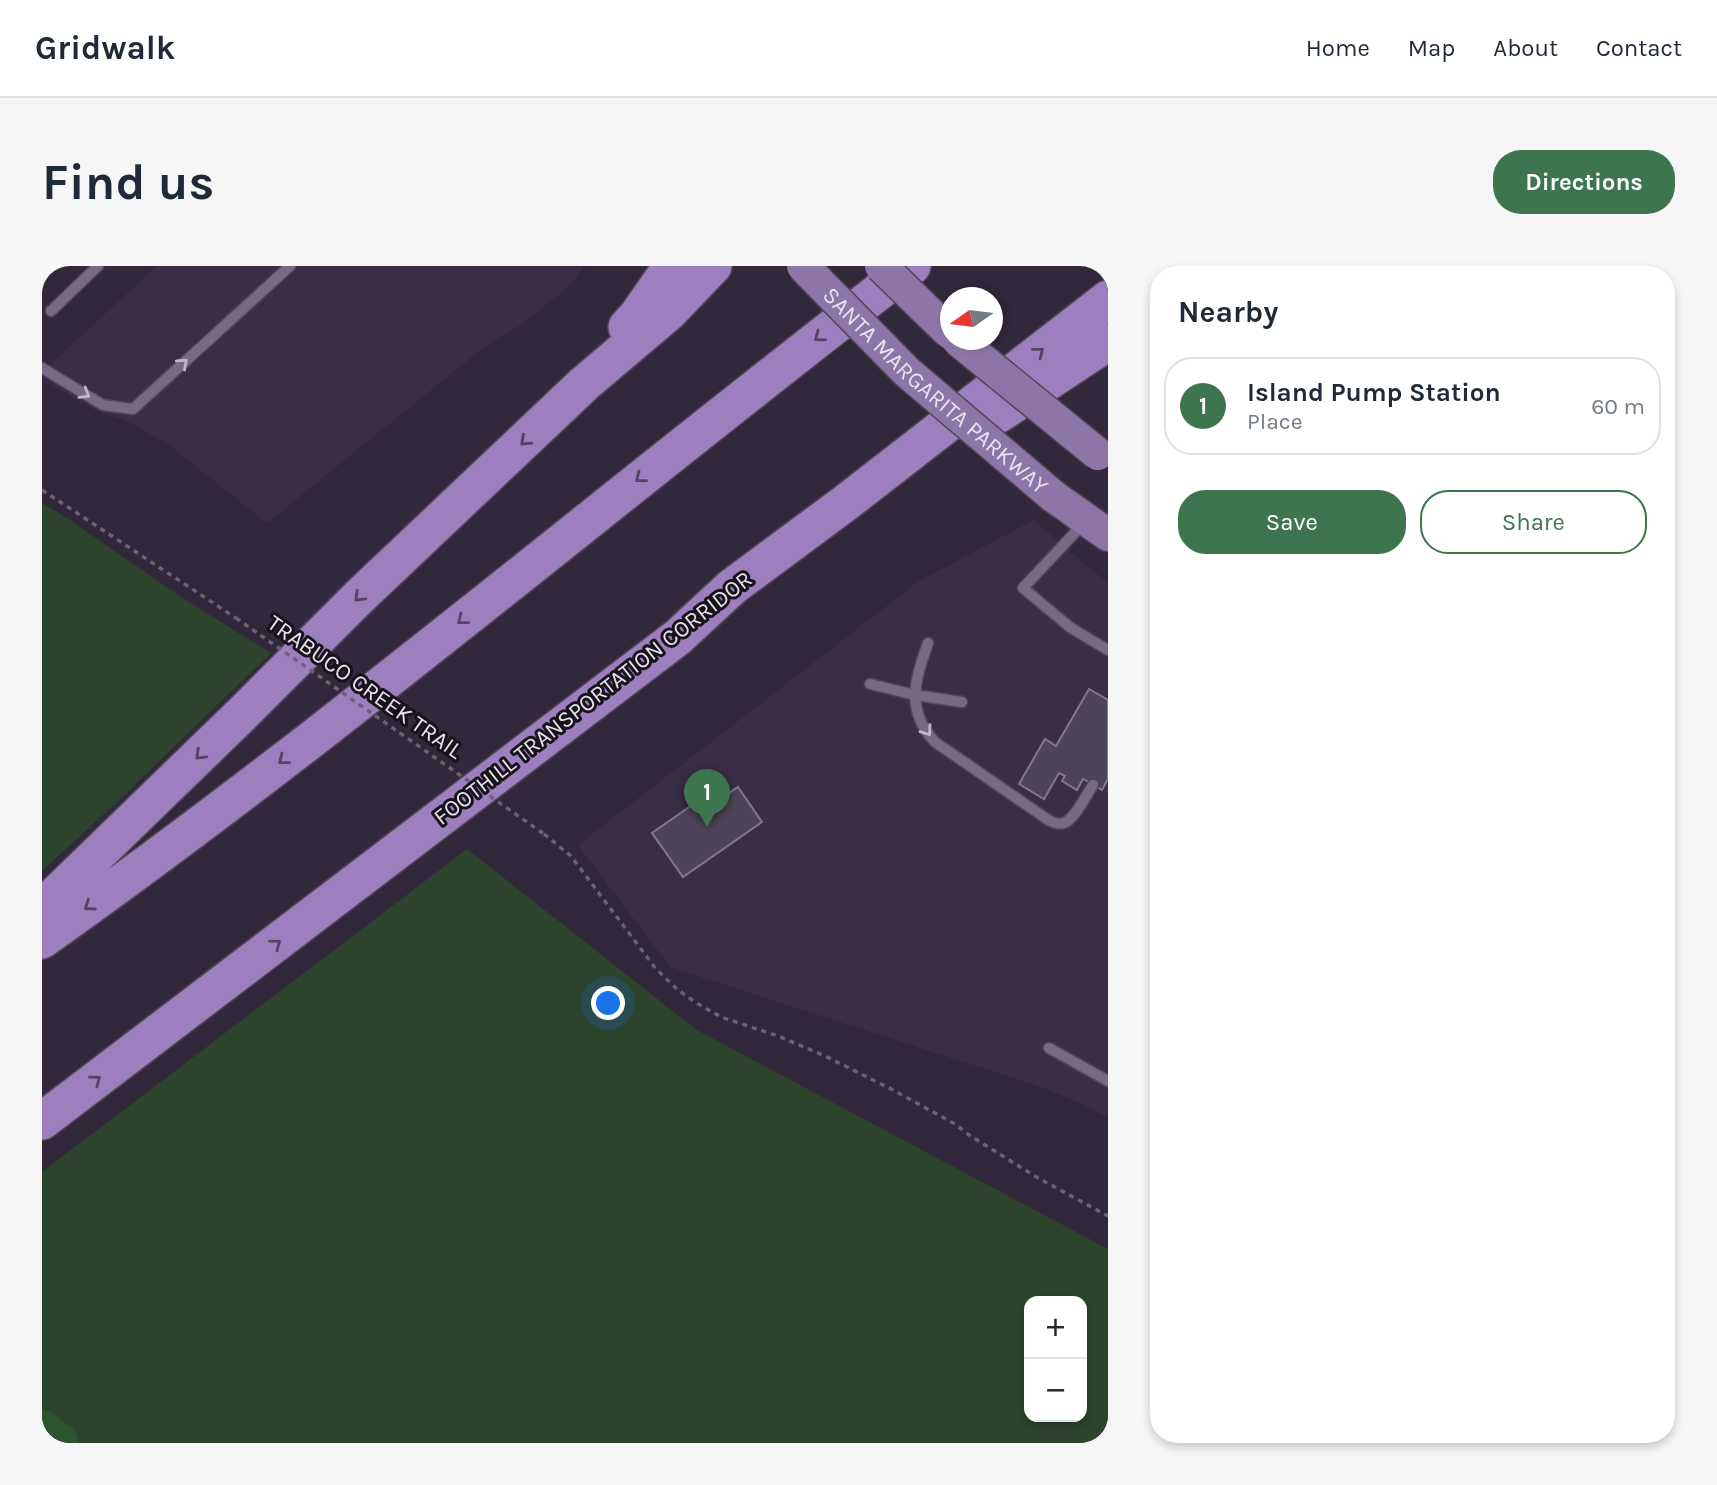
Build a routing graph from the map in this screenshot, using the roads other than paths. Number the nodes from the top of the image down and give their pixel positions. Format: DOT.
graph roads {
  1 [pos="98,266"];
  2 [pos="289,266"];
  3 [pos="672,266"];
  4 [pos="713,266"];
  5 [pos="803,266"];
  6 [pos="881,266"];
  7 [pos="912,266"];
  8 [pos="1108,299"];
  9 [pos="51,311"];
  10 [pos="940,323"];
  11 [pos="1108,342"];
  12 [pos="970,350"];
  13 [pos="42,368"];
  14 [pos="584,384"];
  15 [pos="1103,457"];
  16 [pos="1098,527"];
  17 [pos="678,637"];
  18 [pos="928,643"];
  19 [pos="1108,650"];
  20 [pos="870,684"];
  21 [pos="915,695"];
  22 [pos="962,702"];
  23 [pos="1093,785"];
  24 [pos="42,908"];
  25 [pos="42,940"];
  26 [pos="1049,1048"];
  27 [pos="1108,1081"];
  28 [pos="42,1121"];
  1 -- 9 [label="lane"];
  13 -- 2 [label="lane, one-way"];
  3 -- 14 [label="highway"];
  4 -- 14 [label="highway"];
  5 -- 16 [label="main road, SANTA MARGARITA PARKWAY, bridge"];
  6 -- 10 [label="main road, bridge"];
  7 -- 25 [label="highway, one-way"];
  17 -- 8 [label="highway, FOOTHILL TRANSPORTATION CORRIDOR, one-way"];
  11 -- 17 [label="highway"];
  12 -- 15 [label="main road, bridge"];
  14 -- 24 [label="highway, one-way"];
  16 -- 19 [label="lane"];
  28 -- 17 [label="highway, FOOTHILL TRANSPORTATION CORRIDOR, one-way"];
  18 -- 21 [label="lane"];
  20 -- 21 [label="lane"];
  21 -- 22 [label="lane"];
  21 -- 23 [label="lane, one-way"];
  26 -- 27 [label="lane"];
}
